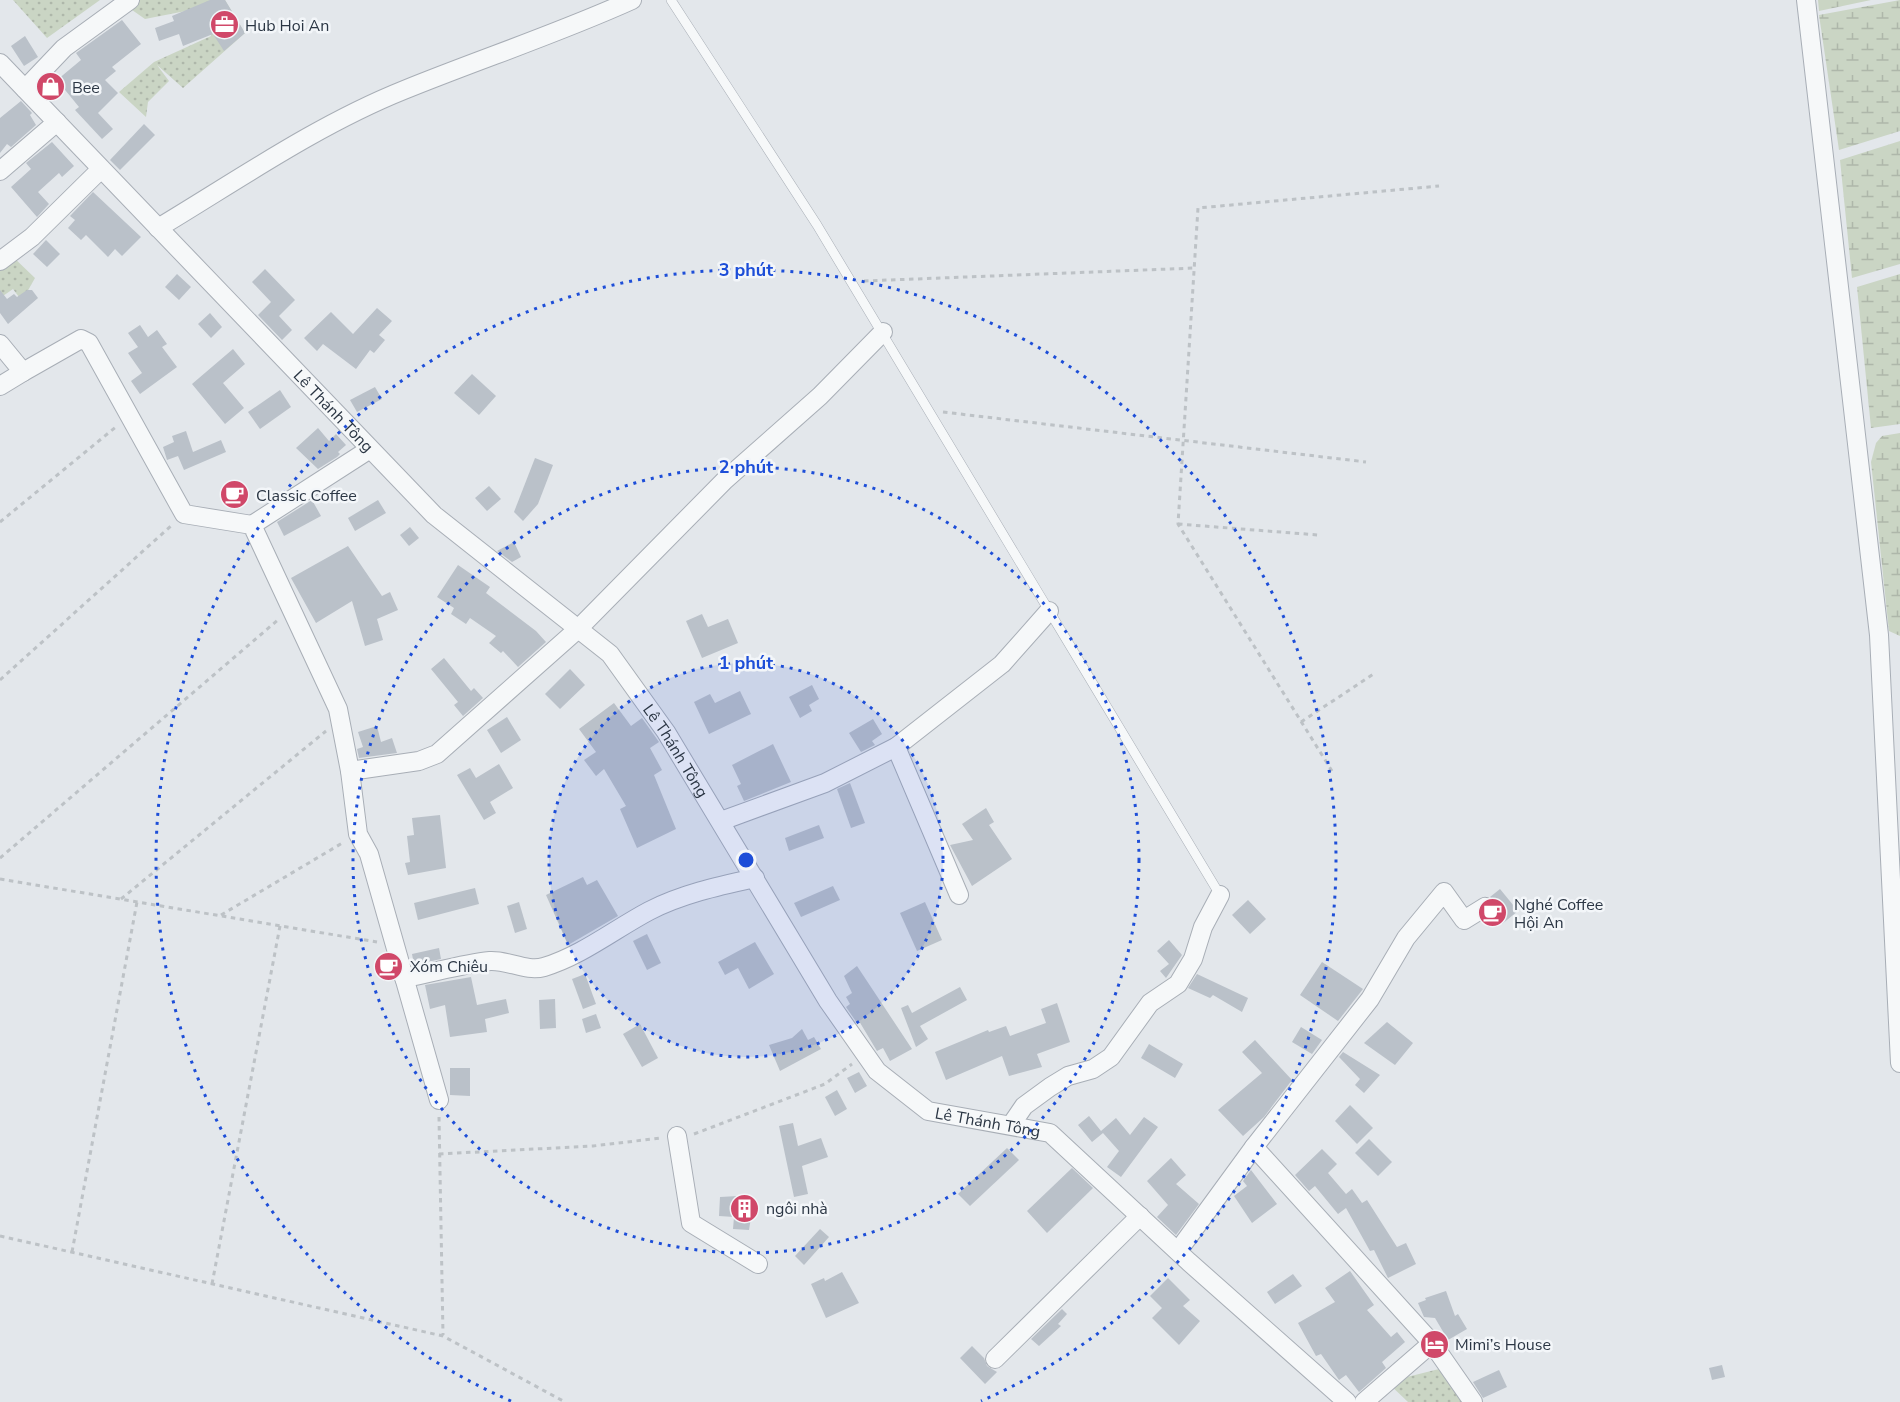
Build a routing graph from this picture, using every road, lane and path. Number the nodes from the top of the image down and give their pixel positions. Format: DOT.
graph roads {
  1 [pos="130,0"];
  2 [pos="632,0"];
  3 [pos="671,0"];
  4 [pos="1806,0"];
  5 [pos="0,63"];
  6 [pos="25,89"];
  7 [pos="57,122"];
  8 [pos="101,169"];
  9 [pos="0,171"];
  10 [pos="1439,186"];
  11 [pos="158,228"];
  12 [pos="0,261"];
  13 [pos="1195,268"];
  14 [pos="851,282"];
  15 [pos="883,332"];
  16 [pos="0,344"];
  17 [pos="22,372"];
  18 [pos="0,386"];
  19 [pos="929,410"];
  20 [pos="130,415"];
  21 [pos="1185,443"];
  22 [pos="370,449"];
  23 [pos="1366,462"];
  24 [pos="184,514"];
  25 [pos="0,522"];
  26 [pos="1178,524"];
  27 [pos="252,525"];
  28 [pos="1318,535"];
  29 [pos="293,607"];
  30 [pos="1048,610"];
  31 [pos="578,628"];
  32 [pos="1375,673"];
  33 [pos="0,680"];
  34 [pos="340,719"];
  35 [pos="1301,722"];
  36 [pos="896,747"];
  37 [pos="350,771"];
  38 [pos="1332,771"];
  39 [pos="721,821"];
  40 [pos="358,834"];
  41 [pos="0,858"];
  42 [pos="755,878"];
  43 [pos="0,879"];
  44 [pos="959,895"];
  45 [pos="1220,895"];
  46 [pos="121,899"];
  47 [pos="137,902"];
  48 [pos="1495,914"];
  49 [pos="219,916"];
  50 [pos="280,926"];
  51 [pos="395,945"];
  52 [pos="404,978"];
  53 [pos="866,1054"];
  54 [pos="1900,1063"];
  55 [pos="438,1100"];
  56 [pos="1011,1125"];
  57 [pos="677,1136"];
  58 [pos="1254,1148"];
  59 [pos="439,1154"];
  60 [pos="1140,1216"];
  61 [pos="0,1236"];
  62 [pos="1178,1251"];
  63 [pos="72,1252"];
  64 [pos="758,1264"];
  65 [pos="212,1284"];
  66 [pos="443,1336"];
  67 [pos="1432,1343"];
  68 [pos="995,1359"];
  69 [pos="566,1402"];
  70 [pos="1347,1402"];
  71 [pos="1364,1402"];
  72 [pos="1473,1402"];
  1 -- 6 [label="street"];
  2 -- 11 [label="street"];
  3 -- 14 [label="lane"];
  4 -- 54 [label="street"];
  5 -- 6 [label="street, Lê Thánh Tông"];
  6 -- 7 [label="street, Lê Thánh Tông"];
  7 -- 8 [label="street, Lê Thánh Tông"];
  7 -- 9 [label="street"];
  8 -- 11 [label="street, Lê Thánh Tông"];
  8 -- 12 [label="street"];
  10 -- 13 [label="path"];
  11 -- 22 [label="street, Lê Thánh Tông"];
  13 -- 14 [label="path"];
  13 -- 21 [label="path"];
  14 -- 15 [label="lane"];
  15 -- 19 [label="lane"];
  15 -- 31 [label="street"];
  16 -- 17 [label="street"];
  17 -- 18 [label="street"];
  17 -- 20 [label="street"];
  19 -- 21 [label="path"];
  19 -- 30 [label="lane"];
  20 -- 24 [label="street"];
  20 -- 25 [label="path"];
  21 -- 23 [label="path"];
  21 -- 26 [label="path"];
  22 -- 27 [label="street"];
  22 -- 31 [label="street, Lê Thánh Tông"];
  24 -- 27 [label="street"];
  24 -- 33 [label="path"];
  26 -- 28 [label="path"];
  26 -- 35 [label="path"];
  27 -- 29 [label="street"];
  29 -- 34 [label="street"];
  29 -- 41 [label="path"];
  30 -- 36 [label="street"];
  30 -- 45 [label="lane"];
  31 -- 37 [label="street"];
  31 -- 39 [label="street, Lê Thánh Tông"];
  32 -- 35 [label="path"];
  34 -- 37 [label="street"];
  34 -- 46 [label="path"];
  35 -- 38 [label="path"];
  36 -- 39 [label="street"];
  36 -- 44 [label="street"];
  37 -- 40 [label="street"];
  39 -- 42 [label="street, Lê Thánh Tông"];
  40 -- 49 [label="path"];
  40 -- 51 [label="street"];
  42 -- 52 [label="street"];
  42 -- 53 [label="street, Lê Thánh Tông"];
  43 -- 46 [label="path"];
  45 -- 56 [label="street"];
  46 -- 47 [label="path"];
  47 -- 49 [label="path"];
  47 -- 63 [label="path"];
  48 -- 58 [label="street"];
  49 -- 50 [label="path"];
  50 -- 51 [label="path"];
  50 -- 65 [label="path"];
  51 -- 52 [label="street"];
  52 -- 55 [label="street"];
  53 -- 56 [label="street, Lê Thánh Tông"];
  53 -- 57 [label="path"];
  55 -- 59 [label="path"];
  56 -- 60 [label="street, Lê Thánh Tông"];
  57 -- 59 [label="path"];
  57 -- 64 [label="street"];
  58 -- 62 [label="street"];
  58 -- 67 [label="street"];
  59 -- 66 [label="path"];
  60 -- 62 [label="street, Lê Thánh Tông"];
  60 -- 68 [label="street"];
  61 -- 63 [label="path"];
  62 -- 70 [label="street, Lê Thánh Tông"];
  63 -- 65 [label="path"];
  65 -- 66 [label="path"];
  66 -- 69 [label="path"];
  67 -- 71 [label="street"];
  67 -- 72 [label="street"];
}
